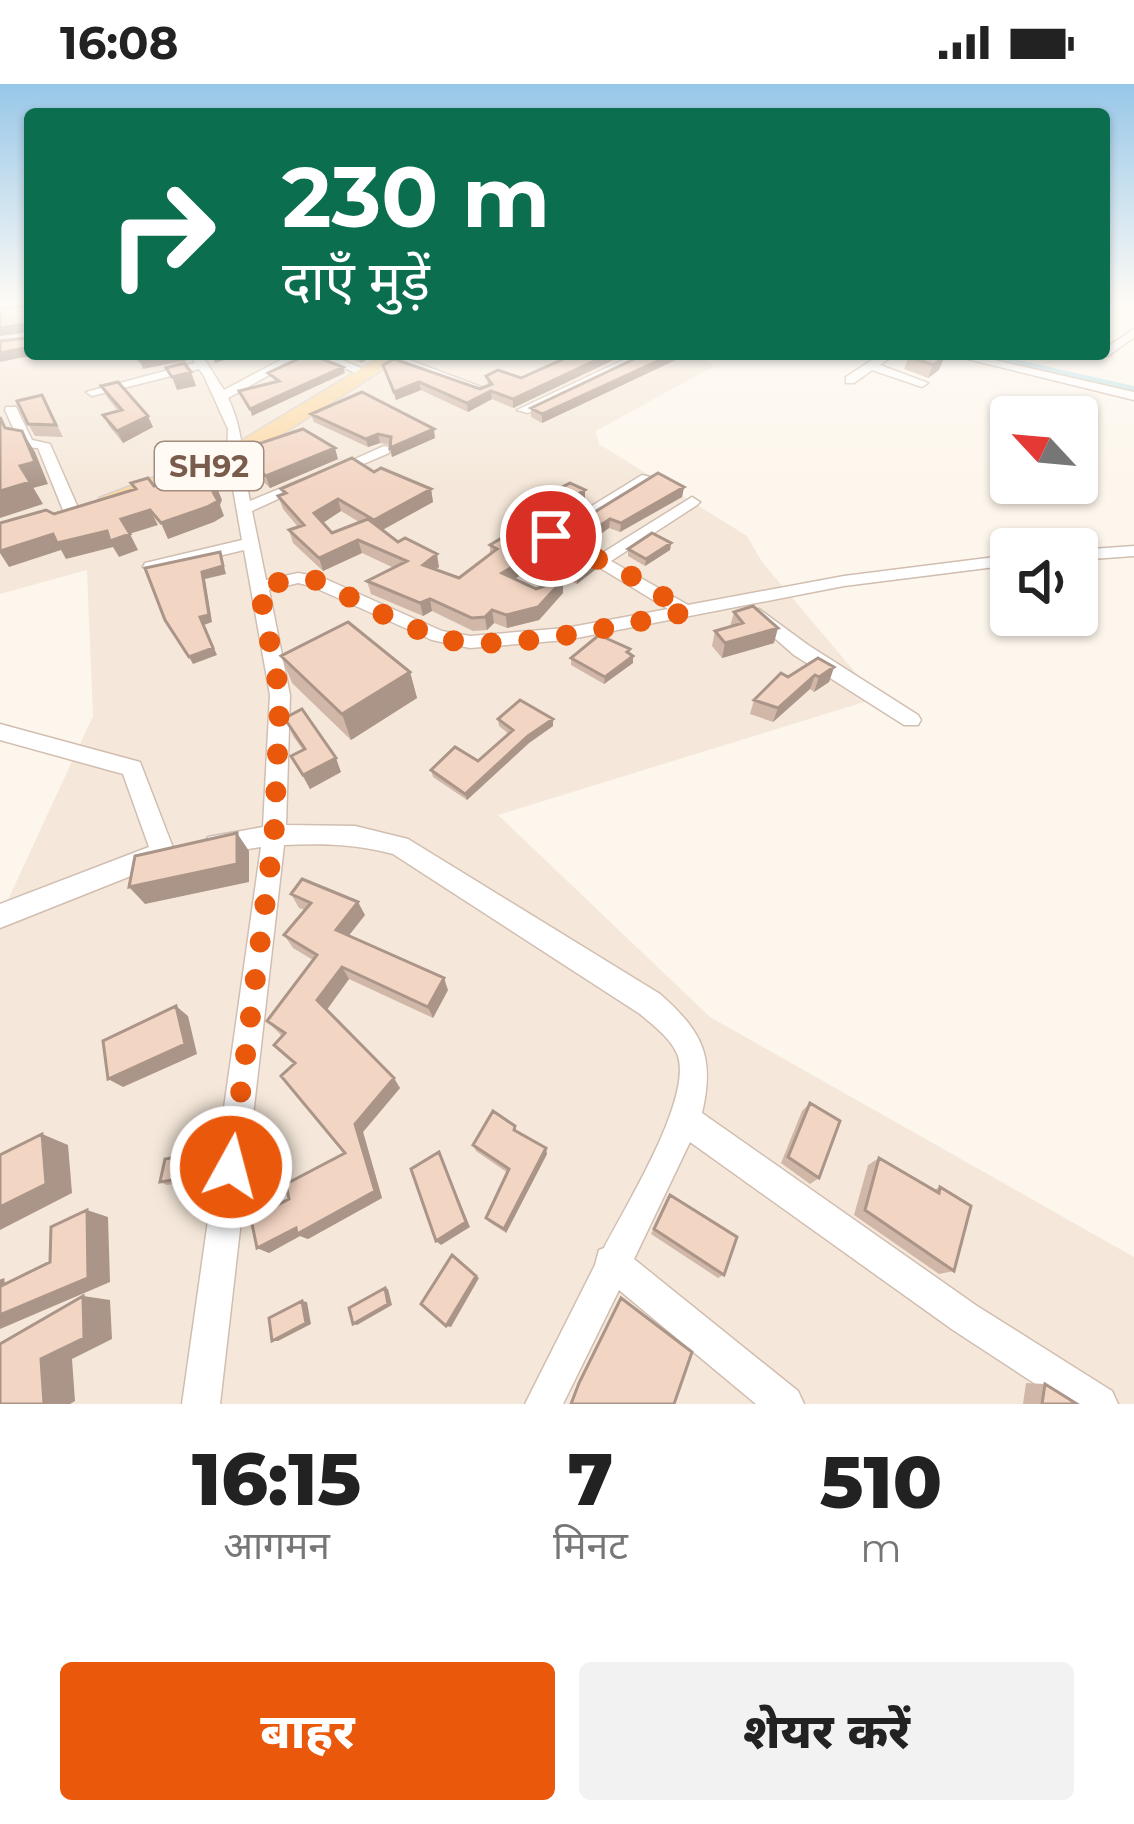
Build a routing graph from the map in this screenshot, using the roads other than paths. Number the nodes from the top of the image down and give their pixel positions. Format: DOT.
graph roads {
  1 [pos="178,366"];
  2 [pos="203,366"];
  3 [pos="280,366"];
  4 [pos="346,366"];
  5 [pos="380,366"];
  6 [pos="420,366"];
  7 [pos="621,366"];
  8 [pos="871,366"];
  9 [pos="1003,366"];
  10 [pos="1049,366"];
  11 [pos="367,374"];
  12 [pos="850,380"];
  13 [pos="922,383"];
  14 [pos="1134,385"];
  15 [pos="483,390"];
  16 [pos="92,392"];
  17 [pos="1134,396"];
  18 [pos="220,398"];
  19 [pos="11,410"];
  20 [pos="523,410"];
  21 [pos="384,450"];
  22 [pos="234,455"];
  23 [pos="647,478"];
  24 [pos="692,502"];
  25 [pos="244,509"];
  26 [pos="62,513"];
  27 [pos="528,526"];
  28 [pos="551,536"];
  29 [pos="251,543"];
  30 [pos="1134,551"];
  31 [pos="1098,554"];
  32 [pos="602,560"];
  33 [pos="990,562"];
  34 [pos="151,567"];
  35 [pos="259,587"];
  36 [pos="744,600"];
  37 [pos="687,612"];
  38 [pos="911,720"];
  39 [pos="0,732"];
  40 [pos="274,835"];
  41 [pos="163,853"];
  42 [pos="0,916"];
  43 [pos="685,1120"];
  44 [pos="611,1262"];
  45 [pos="201,1404"];
  46 [pos="544,1404"];
  47 [pos="785,1404"];
  48 [pos="1099,1404"];
  1 -- 16 [label="street"];
  2 -- 18 [label="street"];
  3 -- 18 [label="street"];
  4 -- 11 [label="street"];
  5 -- 11 [label="main road, SH92"];
  6 -- 15 [label="street"];
  7 -- 20 [label="street"];
  8 -- 12 [label="street"];
  8 -- 13 [label="street"];
  9 -- 17 [label="street"];
  10 -- 14 [label="street"];
  11 -- 22 [label="main road, SH92"];
  18 -- 22 [label="street"];
  19 -- 26 [label="street"];
  21 -- 25 [label="street"];
  22 -- 25 [label="street"];
  22 -- 26 [label="main road, SH92"];
  23 -- 28 [label="street"];
  24 -- 32 [label="street"];
  25 -- 29 [label="street"];
  27 -- 28 [label="street"];
  28 -- 32 [label="street"];
  29 -- 34 [label="street"];
  29 -- 35 [label="street"];
  30 -- 31 [label="street"];
  32 -- 37 [label="street"];
  33 -- 36 [label="street"];
  35 -- 37 [label="street"];
  35 -- 40 [label="street"];
  36 -- 37 [label="street"];
  36 -- 38 [label="street"];
  39 -- 41 [label="street"];
  40 -- 41 [label="street"];
  40 -- 43 [label="street"];
  40 -- 45 [label="street"];
  41 -- 42 [label="street"];
  43 -- 44 [label="street"];
  43 -- 48 [label="street"];
  44 -- 46 [label="street"];
  44 -- 47 [label="street"];
}
